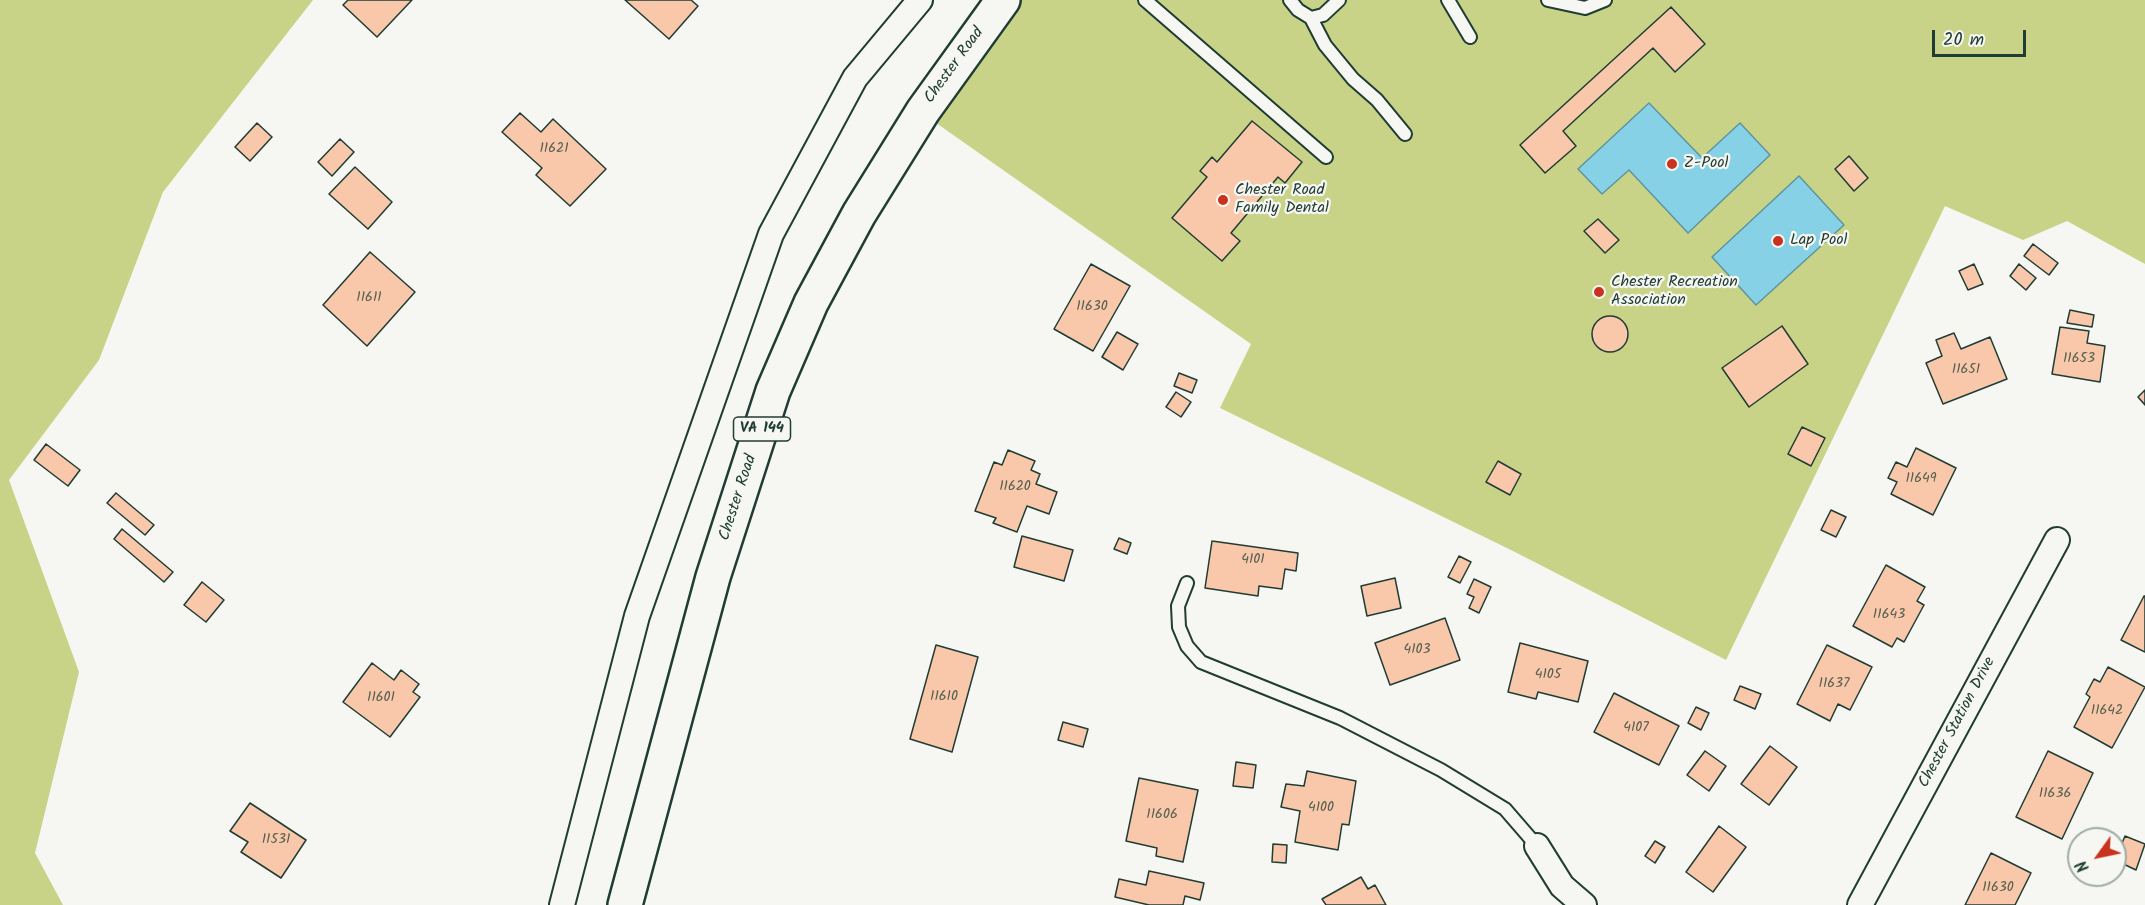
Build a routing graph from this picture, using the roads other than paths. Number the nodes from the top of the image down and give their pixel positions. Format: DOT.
graph roads {
  1 [pos="920,0"];
  2 [pos="1003,0"];
  3 [pos="1146,0"];
  4 [pos="1290,0"];
  5 [pos="1339,0"];
  6 [pos="1448,0"];
  7 [pos="1548,0"];
  8 [pos="1605,0"];
  9 [pos="1311,18"];
  10 [pos="1470,37"];
  11 [pos="1405,134"];
  12 [pos="1326,157"];
  13 [pos="2057,540"];
  14 [pos="1187,583"];
  15 [pos="1537,846"];
  16 [pos="562,905"];
  17 [pos="625,905"];
  18 [pos="1584,905"];
  19 [pos="1860,905"];
  1 -- 16 [label="street"];
  2 -- 17 [label="main road, Chester Road / VA 144"];
  3 -- 12 [label="lane"];
  4 -- 9 [label="lane"];
  5 -- 9 [label="lane"];
  6 -- 10 [label="lane"];
  7 -- 8 [label="lane"];
  9 -- 11 [label="lane"];
  13 -- 19 [label="street, Chester Station Drive"];
  14 -- 15 [label="lane"];
  15 -- 18 [label="street"];
}
